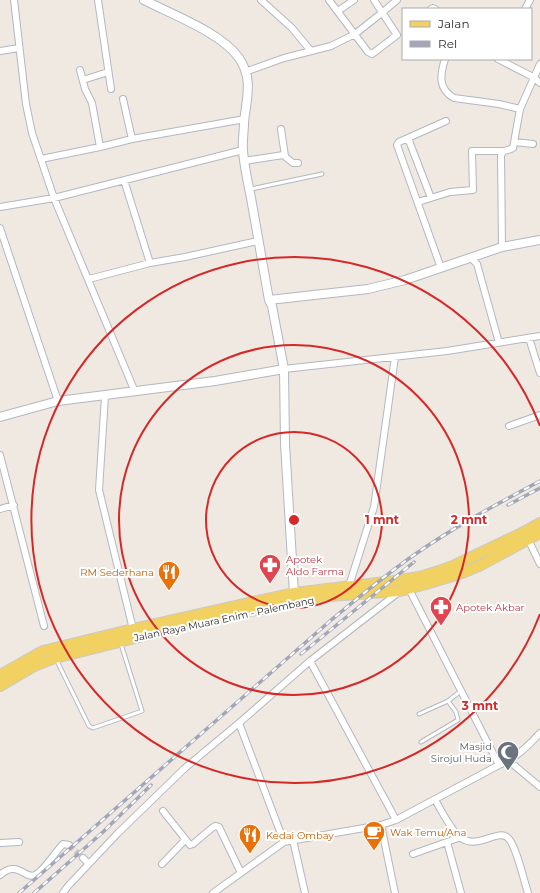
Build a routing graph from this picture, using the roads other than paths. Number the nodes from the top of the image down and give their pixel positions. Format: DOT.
graph roads {
  1 [pos="14,0"];
  2 [pos="98,0"];
  3 [pos="144,0"];
  4 [pos="261,0"];
  5 [pos="329,0"];
  6 [pos="354,0"];
  7 [pos="374,0"];
  8 [pos="397,0"];
  9 [pos="338,11"];
  10 [pos="384,12"];
  11 [pos="402,31"];
  12 [pos="355,34"];
  13 [pos="397,35"];
  14 [pos="19,48"];
  15 [pos="0,51"];
  16 [pos="311,51"];
  17 [pos="445,60"];
  18 [pos="500,60"];
  19 [pos="540,64"];
  20 [pos="80,70"];
  21 [pos="108,72"];
  22 [pos="245,72"];
  23 [pos="533,77"];
  24 [pos="83,80"];
  25 [pos="540,83"];
  26 [pos="111,89"];
  27 [pos="123,99"];
  28 [pos="520,109"];
  29 [pos="245,119"];
  30 [pos="446,121"];
  31 [pos="281,129"];
  32 [pos="132,138"];
  33 [pos="408,138"];
  34 [pos="514,142"];
  35 [pos="533,144"];
  36 [pos="100,147"];
  37 [pos="243,150"];
  38 [pos="504,151"];
  39 [pos="285,156"];
  40 [pos="41,160"];
  41 [pos="244,161"];
  42 [pos="298,163"];
  43 [pos="322,174"];
  44 [pos="124,180"];
  45 [pos="249,190"];
  46 [pos="54,198"];
  47 [pos="431,198"];
  48 [pos="418,202"];
  49 [pos="0,208"];
  50 [pos="0,228"];
  51 [pos="540,240"];
  52 [pos="258,241"];
  53 [pos="502,247"];
  54 [pos="471,258"];
  55 [pos="150,263"];
  56 [pos="440,268"];
  57 [pos="89,279"];
  58 [pos="269,300"];
  59 [pos="540,336"];
  60 [pos="529,338"];
  61 [pos="499,343"];
  62 [pos="395,357"];
  63 [pos="284,369"];
  64 [pos="540,373"];
  65 [pos="135,392"];
  66 [pos="105,396"];
  67 [pos="58,401"];
  68 [pos="540,415"];
  69 [pos="0,417"];
  70 [pos="509,426"];
  71 [pos="0,455"];
  72 [pos="14,505"];
  73 [pos="0,509"];
  74 [pos="540,523"];
  75 [pos="540,533"];
  76 [pos="526,536"];
  77 [pos="540,564"];
  78 [pos="349,586"];
  79 [pos="405,590"];
  80 [pos="294,593"];
  81 [pos="44,626"];
  82 [pos="133,629"];
  83 [pos="120,642"];
  84 [pos="55,658"];
  85 [pos="310,661"];
  86 [pos="0,675"];
  87 [pos="0,686"];
  88 [pos="461,691"];
  89 [pos="448,701"];
  90 [pos="419,714"];
  91 [pos="239,723"];
  92 [pos="540,733"];
  93 [pos="421,742"];
  94 [pos="509,761"];
  95 [pos="498,765"];
  96 [pos="540,787"];
  97 [pos="435,800"];
  98 [pos="162,811"];
  99 [pos="396,820"];
  100 [pos="381,825"];
  101 [pos="460,838"];
  102 [pos="185,840"];
  103 [pos="293,840"];
  104 [pos="19,842"];
  105 [pos="284,842"];
  106 [pos="447,842"];
  107 [pos="0,843"];
  108 [pos="69,845"];
  109 [pos="413,854"];
  110 [pos="82,858"];
  111 [pos="89,864"];
  112 [pos="162,864"];
  113 [pos="241,873"];
  114 [pos="0,875"];
  115 [pos="64,893"];
  116 [pos="213,893"];
  117 [pos="305,893"];
  118 [pos="395,893"];
  119 [pos="461,893"];
  120 [pos="528,893"];
  1 -- 14 [label="street"];
  2 -- 21 [label="street"];
  3 -- 22 [label="street"];
  4 -- 16 [label="street"];
  5 -- 9 [label="street"];
  6 -- 9 [label="street"];
  7 -- 10 [label="street"];
  8 -- 10 [label="street"];
  9 -- 12 [label="street"];
  10 -- 12 [label="street"];
  10 -- 13 [label="street"];
  11 -- 13 [label="street"];
  12 -- 13 [label="street"];
  12 -- 16 [label="street"];
  14 -- 15 [label="street"];
  14 -- 40 [label="street"];
  16 -- 22 [label="street"];
  17 -- 28 [label="street"];
  18 -- 23 [label="street"];
  19 -- 23 [label="street"];
  20 -- 24 [label="street"];
  21 -- 24 [label="street"];
  21 -- 26 [label="street"];
  22 -- 29 [label="street"];
  23 -- 25 [label="street"];
  23 -- 28 [label="street"];
  24 -- 36 [label="street"];
  27 -- 32 [label="street"];
  28 -- 34 [label="street"];
  29 -- 32 [label="street"];
  29 -- 37 [label="street"];
  30 -- 33 [label="street"];
  31 -- 39 [label="street"];
  32 -- 36 [label="street"];
  33 -- 47 [label="street"];
  33 -- 48 [label="street"];
  34 -- 35 [label="street"];
  34 -- 38 [label="street"];
  36 -- 40 [label="street"];
  37 -- 41 [label="street"];
  37 -- 44 [label="street"];
  38 -- 47 [label="street"];
  38 -- 53 [label="street"];
  39 -- 41 [label="street"];
  39 -- 42 [label="street"];
  40 -- 46 [label="street"];
  41 -- 45 [label="street"];
  43 -- 45 [label="lane"];
  44 -- 46 [label="street"];
  44 -- 55 [label="street"];
  45 -- 52 [label="street"];
  46 -- 49 [label="street"];
  46 -- 57 [label="street"];
  47 -- 48 [label="street"];
  48 -- 56 [label="street"];
  50 -- 67 [label="street"];
  51 -- 53 [label="street"];
  52 -- 55 [label="street"];
  52 -- 58 [label="street"];
  53 -- 54 [label="street"];
  54 -- 56 [label="street"];
  54 -- 61 [label="street"];
  55 -- 57 [label="street"];
  56 -- 58 [label="street"];
  57 -- 65 [label="street"];
  58 -- 63 [label="street"];
  59 -- 60 [label="street"];
  60 -- 61 [label="street"];
  60 -- 64 [label="street"];
  61 -- 62 [label="street"];
  62 -- 63 [label="street"];
  62 -- 78 [label="street"];
  63 -- 65 [label="street"];
  63 -- 80 [label="street"];
  65 -- 66 [label="street"];
  66 -- 67 [label="street"];
  66 -- 82 [label="street"];
  67 -- 69 [label="street"];
  68 -- 70 [label="street"];
  71 -- 72 [label="street"];
  72 -- 73 [label="street"];
  72 -- 81 [label="street"];
  74 -- 76 [label="main road, Jalan Raya Muara Enim - Palembang"];
  75 -- 76 [label="main road, Jalan Raya Muara Enim - Palembang"];
  76 -- 77 [label="street"];
  76 -- 78 [label="main road, Jalan Raya Muara Enim - Palembang"];
  76 -- 79 [label="main road, Jalan Raya Muara Enim - Palembang"];
  78 -- 80 [label="main road, Jalan Raya Muara Enim - Palembang"];
  79 -- 83 [label="main road, Jalan Raya Muara Enim - Palembang"];
  79 -- 85 [label="street"];
  79 -- 88 [label="street"];
  80 -- 82 [label="main road, Jalan Raya Muara Enim - Palembang"];
  82 -- 86 [label="main road, Jalan Raya Muara Enim - Palembang"];
  83 -- 84 [label="main road, Jalan Raya Muara Enim - Palembang"];
  83 -- 84 [label="lane"];
  84 -- 87 [label="main road, Jalan Raya Muara Enim - Palembang"];
  85 -- 91 [label="street"];
  85 -- 99 [label="street"];
  88 -- 89 [label="lane"];
  88 -- 95 [label="street"];
  89 -- 90 [label="lane"];
  89 -- 93 [label="lane"];
  91 -- 105 [label="street"];
  91 -- 111 [label="street"];
  92 -- 94 [label="street"];
  94 -- 95 [label="street"];
  94 -- 96 [label="street"];
  95 -- 97 [label="street"];
  97 -- 99 [label="street"];
  97 -- 101 [label="street"];
  98 -- 102 [label="street"];
  99 -- 100 [label="street"];
  100 -- 103 [label="street"];
  100 -- 118 [label="street"];
  101 -- 106 [label="street"];
  101 -- 120 [label="street"];
  102 -- 112 [label="street"];
  102 -- 113 [label="street"];
  103 -- 105 [label="street"];
  103 -- 117 [label="street"];
  104 -- 107 [label="street"];
  105 -- 113 [label="street"];
  106 -- 109 [label="street"];
  106 -- 119 [label="street"];
  108 -- 114 [label="street"];
  110 -- 111 [label="street"];
  111 -- 115 [label="street"];
  113 -- 116 [label="street"];
}
